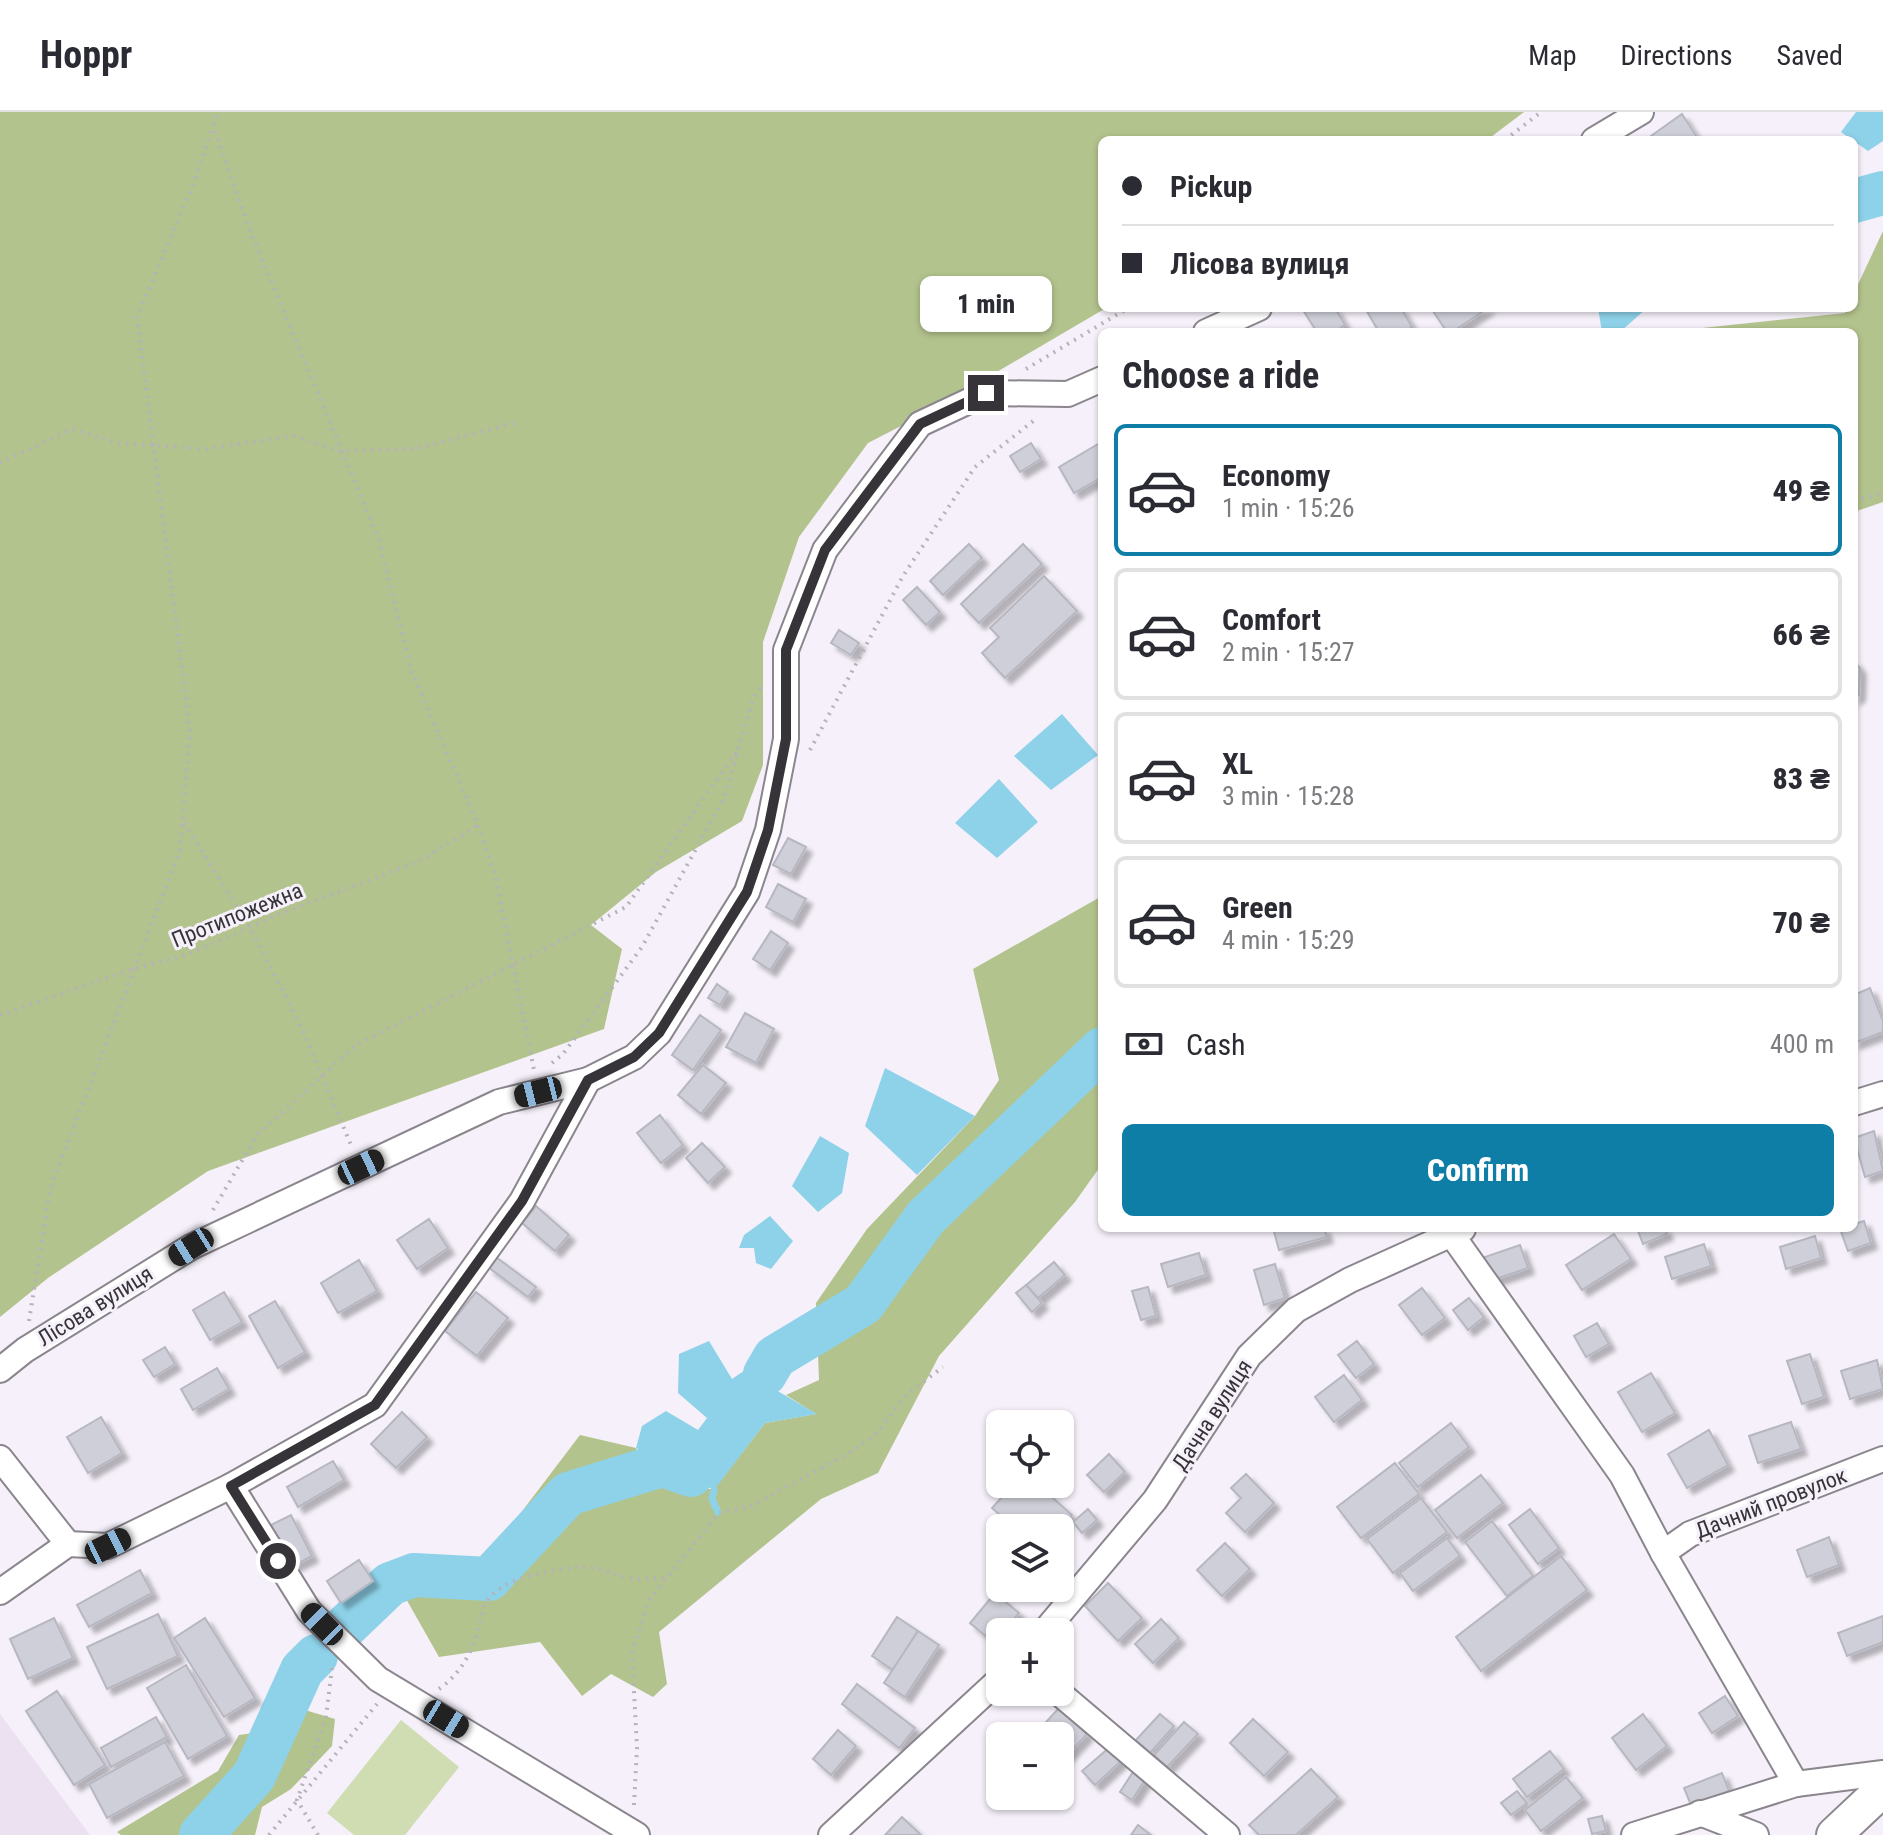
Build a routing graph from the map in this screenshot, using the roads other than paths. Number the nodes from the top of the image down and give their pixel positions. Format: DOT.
graph roads {
  1 [pos="1641,112"];
  2 [pos="1601,136"];
  3 [pos="1250,312"];
  4 [pos="1215,328"];
  5 [pos="1098,381"];
  6 [pos="588,1080"];
  7 [pos="1883,1094"];
  8 [pos="1858,1102"];
  9 [pos="1449,1232"];
  10 [pos="1454,1232"];
  11 [pos="0,1370"];
  12 [pos="0,1458"];
  13 [pos="1883,1459"];
  14 [pos="231,1486"];
  15 [pos="68,1544"];
  16 [pos="1663,1553"];
  17 [pos="0,1592"];
  18 [pos="1056,1618"];
  19 [pos="986,1692"];
  20 [pos="1074,1706"];
  21 [pos="1883,1773"];
  22 [pos="1796,1784"];
  23 [pos="1883,1789"];
  24 [pos="1700,1813"];
  25 [pos="637,1835"];
  26 [pos="831,1835"];
  27 [pos="1227,1835"];
  28 [pos="1634,1835"];
  29 [pos="1756,1835"];
  30 [pos="1834,1835"];
  1 -- 2 [label="street"];
  3 -- 4 [label="street"];
  5 -- 6 [label="street, Лісова вулиця"];
  6 -- 11 [label="street, Лісова вулиця"];
  6 -- 14 [label="street"];
  7 -- 8 [label="street"];
  9 -- 18 [label="street, Дачна вулиця"];
  10 -- 16 [label="street"];
  12 -- 15 [label="street"];
  13 -- 16 [label="street, Дачний провулок"];
  14 -- 15 [label="street"];
  14 -- 25 [label="street"];
  15 -- 17 [label="street"];
  16 -- 22 [label="street"];
  19 -- 26 [label="street"];
  20 -- 27 [label="street"];
  21 -- 22 [label="street"];
  22 -- 24 [label="street"];
  23 -- 30 [label="street"];
  24 -- 28 [label="street"];
  24 -- 29 [label="street"];
}
